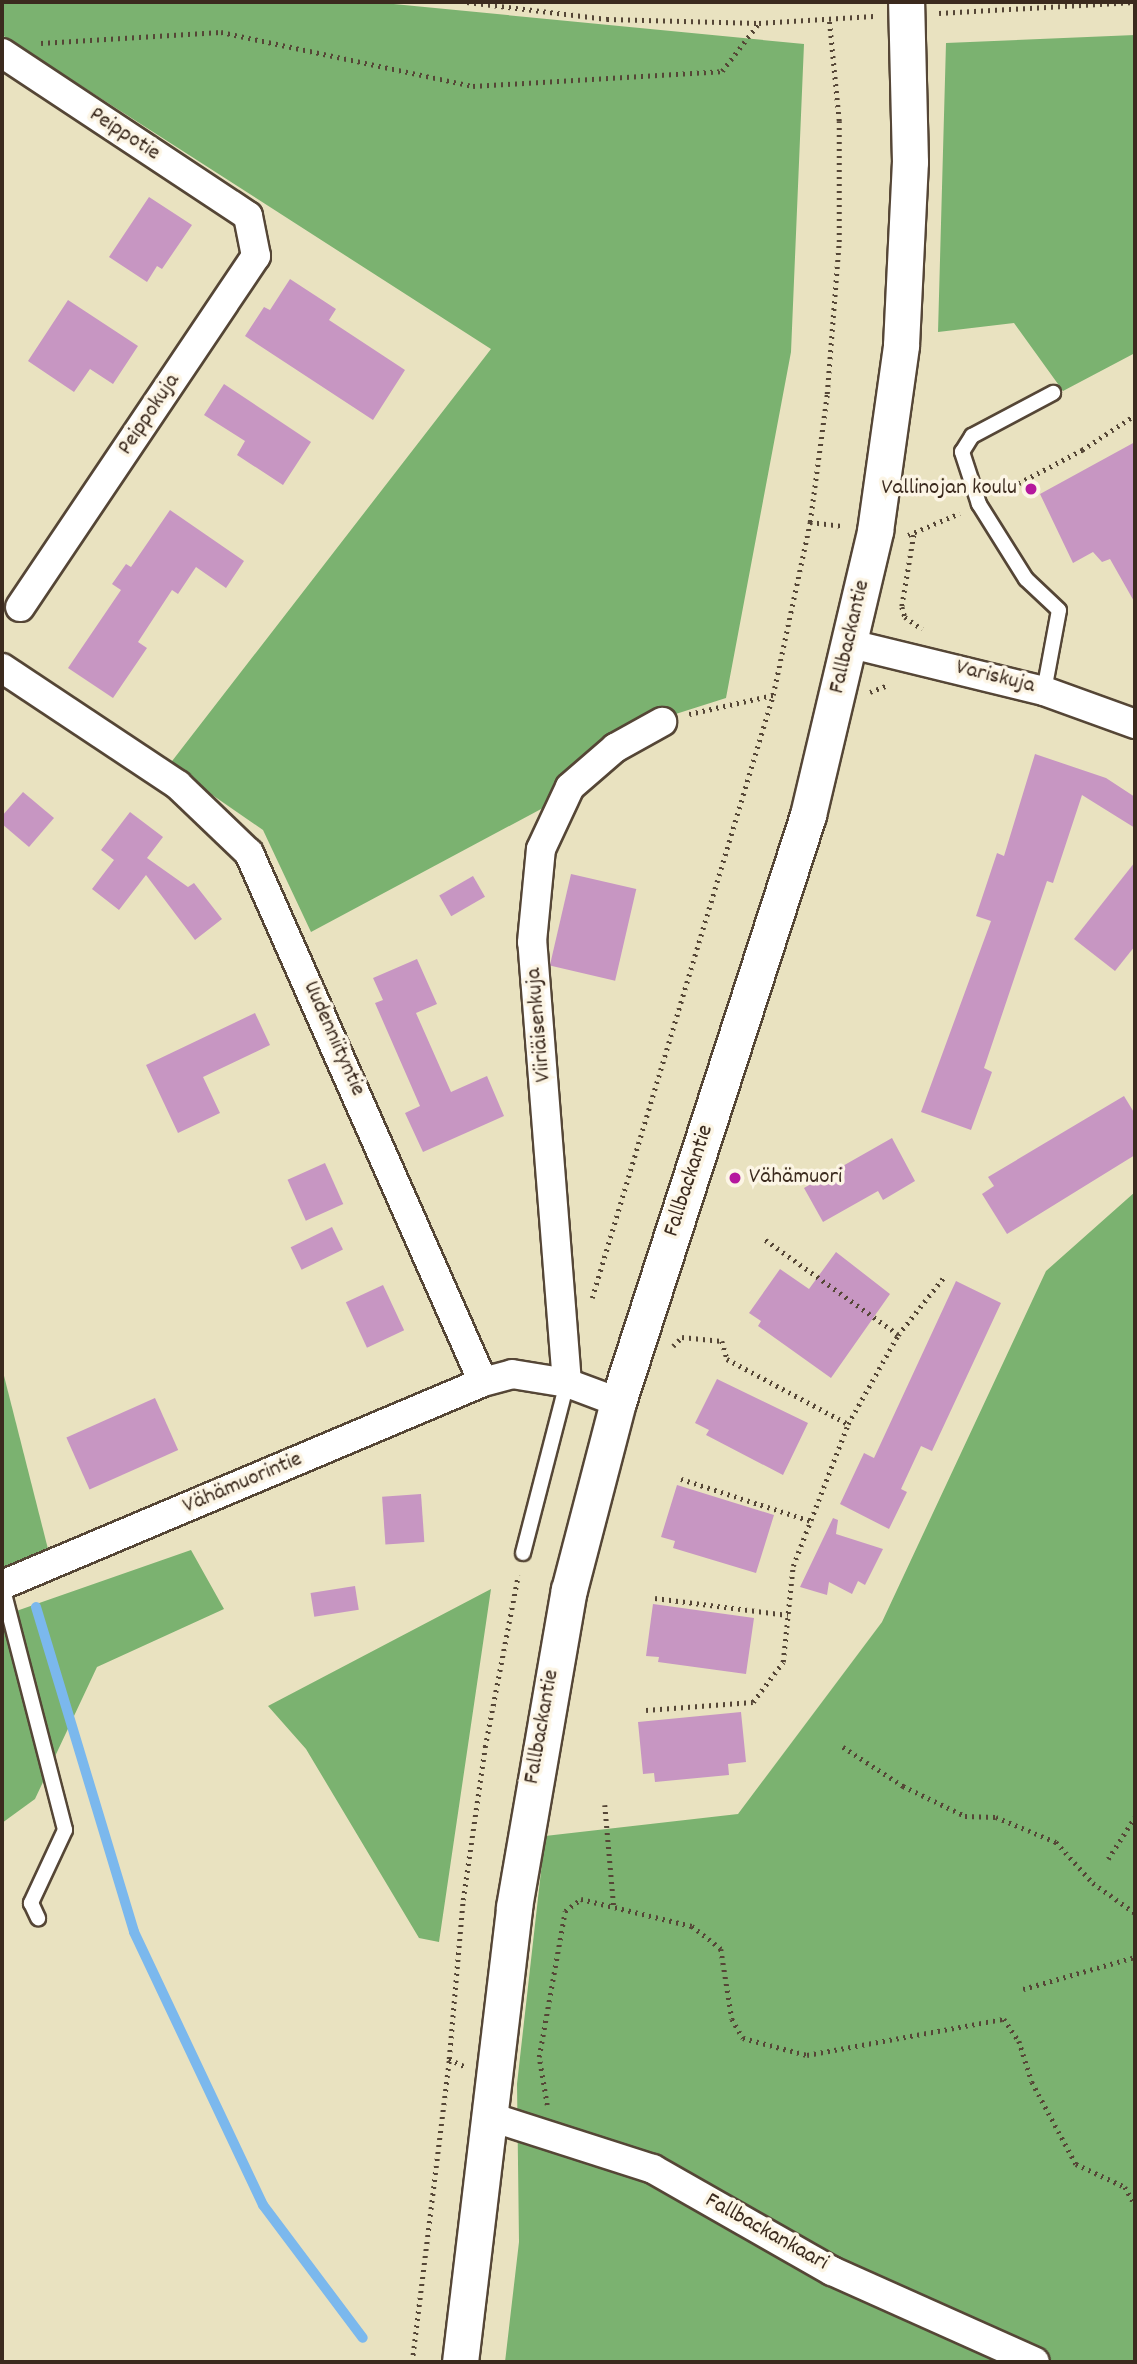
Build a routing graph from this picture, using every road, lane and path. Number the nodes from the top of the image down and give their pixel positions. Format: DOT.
graph roads {
  1 [pos="467,2"];
  2 [pos="906,2"];
  3 [pos="1135,2"];
  4 [pos="972,11"];
  5 [pos="759,23"];
  6 [pos="29,44"];
  7 [pos="2,53"];
  8 [pos="248,216"];
  9 [pos="1053,393"];
  10 [pos="1135,415"];
  11 [pos="979,504"];
  12 [pos="20,607"];
  13 [pos="928,633"];
  14 [pos="851,644"];
  15 [pos="2,668"];
  16 [pos="897,683"];
  17 [pos="1044,691"];
  18 [pos="773,695"];
  19 [pos="838,695"];
  20 [pos="662,722"];
  21 [pos="1135,724"];
  22 [pos="762,1238"];
  23 [pos="944,1277"];
  24 [pos="588,1311"];
  25 [pos="898,1335"];
  26 [pos="722,1341"];
  27 [pos="483,1382"];
  28 [pos="567,1383"];
  29 [pos="618,1402"];
  30 [pos="848,1424"];
  31 [pos="681,1479"];
  32 [pos="811,1521"];
  33 [pos="523,1553"];
  34 [pos="2,1586"];
  35 [pos="655,1598"];
  36 [pos="788,1615"];
  37 [pos="646,1710"];
  38 [pos="843,1747"];
  39 [pos="605,1805"];
  40 [pos="1135,1817"];
  41 [pos="1108,1859"];
  42 [pos="614,1907"];
  43 [pos="1135,1913"];
  44 [pos="38,1918"];
  45 [pos="1135,1956"];
  46 [pos="1023,1989"];
  47 [pos="491,2117"];
  48 [pos="552,2137"];
  49 [pos="1135,2205"];
  50 [pos="412,2362"];
  51 [pos="460,2362"];
  52 [pos="1035,2362"];
  1 -- 5 [label="path"];
  2 -- 14 [label="street, Fallbackantie"];
  3 -- 4 [label="path"];
  5 -- 6 [label="path"];
  5 -- 18 [label="path"];
  7 -- 8 [label="street, Peippotie"];
  8 -- 12 [label="street, Peippokuja"];
  9 -- 11 [label="lane"];
  10 -- 11 [label="path"];
  11 -- 13 [label="path"];
  11 -- 17 [label="lane"];
  14 -- 17 [label="street, Variskuja"];
  14 -- 19 [label="street, Fallbackantie"];
  15 -- 27 [label="street, Uudenniityntie"];
  16 -- 19 [label="path"];
  17 -- 21 [label="street, Variskuja"];
  18 -- 20 [label="path"];
  18 -- 24 [label="path"];
  19 -- 29 [label="street, Fallbackantie"];
  20 -- 28 [label="street, Viiriäisenkuja"];
  22 -- 25 [label="path"];
  23 -- 25 [label="path"];
  25 -- 30 [label="path"];
  26 -- 30 [label="path"];
  27 -- 28 [label="street"];
  27 -- 34 [label="street, Vähämuorintie"];
  28 -- 29 [label="street"];
  28 -- 33 [label="lane"];
  29 -- 47 [label="street, Fallbackantie"];
  30 -- 32 [label="path"];
  31 -- 32 [label="path"];
  32 -- 36 [label="path"];
  33 -- 50 [label="path"];
  34 -- 44 [label="lane"];
  35 -- 36 [label="path"];
  36 -- 37 [label="path"];
  38 -- 43 [label="path"];
  39 -- 42 [label="path"];
  40 -- 41 [label="path"];
  42 -- 48 [label="path"];
  42 -- 49 [label="path"];
  45 -- 46 [label="path"];
  47 -- 48 [label="street, Fallbackankaari"];
  47 -- 51 [label="street, Fallbackantie"];
  48 -- 52 [label="street, Fallbackankaari"];
}
